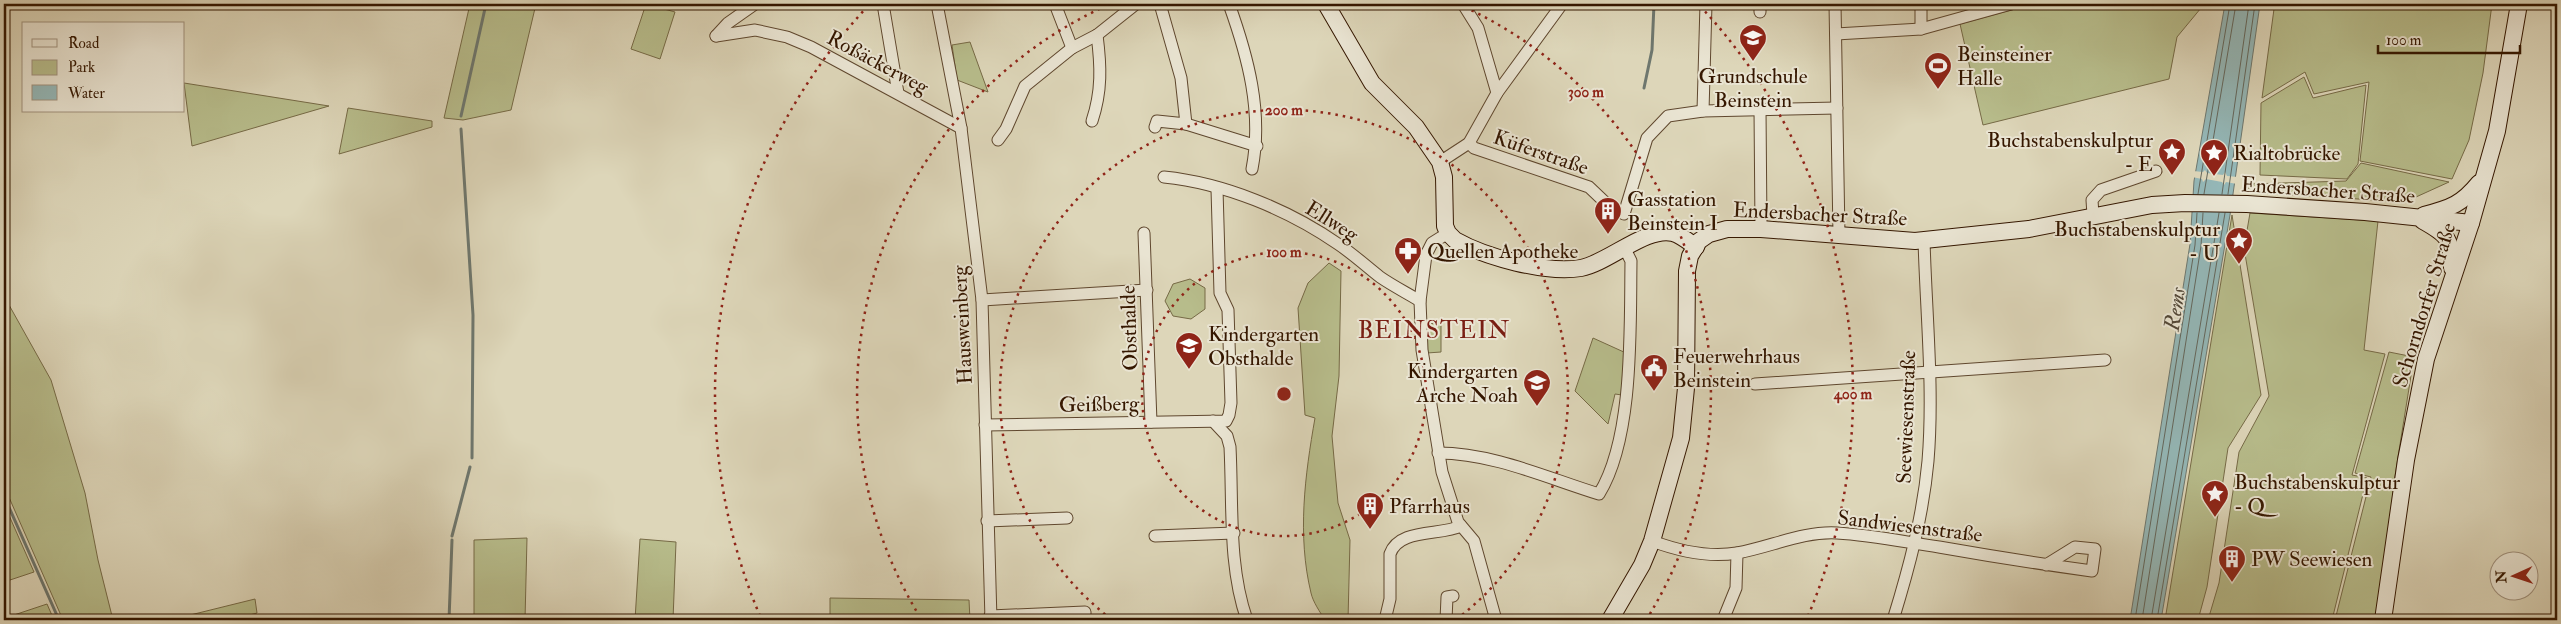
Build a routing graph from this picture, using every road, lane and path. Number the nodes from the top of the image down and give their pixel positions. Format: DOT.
graph roads {
  1 [pos="754,4"];
  2 [pos="883,4"];
  3 [pos="937,4"];
  4 [pos="1054,4"];
  5 [pos="1136,4"];
  6 [pos="1160,4"];
  7 [pos="1230,4"];
  8 [pos="1326,4"];
  9 [pos="1463,4"];
  10 [pos="1562,4"];
  11 [pos="1706,4"];
  12 [pos="1835,4"];
  13 [pos="1921,4"];
  14 [pos="2011,4"];
  15 [pos="2519,4"];
  16 [pos="736,17"];
  17 [pos="1921,29"];
  18 [pos="750,31"];
  19 [pos="1097,34"];
  20 [pos="1836,34"];
  21 [pos="1072,48"];
  22 [pos="1498,93"];
  23 [pos="898,94"];
  24 [pos="1837,108"];
  25 [pos="1760,109"];
  26 [pos="1703,111"];
  27 [pos="1092,122"];
  28 [pos="1186,124"];
  29 [pos="1155,127"];
  30 [pos="961,128"];
  31 [pos="998,140"];
  32 [pos="1469,143"];
  33 [pos="1256,146"];
  34 [pos="1440,162"];
  35 [pos="1252,169"];
  36 [pos="2156,171"];
  37 [pos="1164,176"];
  38 [pos="2484,177"];
  39 [pos="1217,189"];
  40 [pos="2093,215"];
  41 [pos="2415,217"];
  42 [pos="2471,224"];
  43 [pos="1761,228"];
  44 [pos="1144,233"];
  45 [pos="1448,233"];
  46 [pos="1838,235"];
  47 [pos="1924,240"];
  48 [pos="1696,247"];
  49 [pos="1625,249"];
  50 [pos="2453,278"];
  51 [pos="1147,290"];
  52 [pos="982,300"];
  53 [pos="1420,301"];
  54 [pos="2105,360"];
  55 [pos="1928,373"];
  56 [pos="1756,384"];
  57 [pos="1214,421"];
  58 [pos="1151,422"];
  59 [pos="985,425"];
  60 [pos="1438,453"];
  61 [pos="1067,518"];
  62 [pos="987,521"];
  63 [pos="1461,526"];
  64 [pos="1234,533"];
  65 [pos="1155,536"];
  66 [pos="1652,541"];
  67 [pos="1916,544"];
  68 [pos="1737,553"];
  69 [pos="2046,565"];
  70 [pos="1453,596"];
  71 [pos="1390,599"];
  72 [pos="991,618"];
  73 [pos="1494,619"];
  74 [pos="1085,620"];
  75 [pos="1247,620"];
  76 [pos="1385,620"];
  77 [pos="1395,620"];
  78 [pos="1446,620"];
  79 [pos="1610,620"];
  80 [pos="1723,620"];
  81 [pos="1893,620"];
  82 [pos="2383,620"];
  1 -- 16 [label="street"];
  2 -- 23 [label="street"];
  3 -- 30 [label="street, Hausweinberg"];
  4 -- 21 [label="street"];
  5 -- 19 [label="street"];
  6 -- 28 [label="street"];
  7 -- 33 [label="street"];
  8 -- 34 [label="street"];
  9 -- 22 [label="street"];
  10 -- 22 [label="street"];
  11 -- 26 [label="street"];
  12 -- 20 [label="street"];
  13 -- 17 [label="street"];
  14 -- 17 [label="street"];
  15 -- 38 [label="street, Schorndorfer Straße"];
  16 -- 18 [label="street"];
  16 -- 18 [label="street, Roßäckerweg"];
  17 -- 20 [label="street"];
  18 -- 23 [label="street, Roßäckerweg"];
  19 -- 21 [label="street"];
  19 -- 27 [label="street"];
  20 -- 24 [label="street"];
  21 -- 31 [label="street"];
  22 -- 32 [label="street"];
  23 -- 30 [label="street, Roßäckerweg"];
  24 -- 25 [label="street"];
  24 -- 46 [label="street"];
  25 -- 26 [label="street"];
  25 -- 43 [label="street"];
  26 -- 32 [label="street, Küferstraße"];
  28 -- 29 [label="street"];
  28 -- 33 [label="street"];
  30 -- 52 [label="street, Hausweinberg"];
  32 -- 34 [label="street"];
  33 -- 35 [label="street"];
  34 -- 45 [label="street"];
  36 -- 40 [label="street"];
  37 -- 39 [label="street, Ellweg"];
  38 -- 41 [label="street"];
  38 -- 42 [label="street, Schorndorfer Straße"];
  39 -- 53 [label="street, Ellweg"];
  39 -- 57 [label="street"];
  40 -- 41 [label="street, Endersbacher Straße"];
  40 -- 47 [label="street, Endersbacher Straße"];
  41 -- 42 [label="street, Endersbacher Straße"];
  41 -- 50 [label="street"];
  42 -- 50 [label="street, Schorndorfer Straße"];
  43 -- 46 [label="street, Endersbacher Straße"];
  43 -- 48 [label="street, Endersbacher Straße"];
  44 -- 51 [label="street, Obsthalde"];
  45 -- 49 [label="street"];
  45 -- 53 [label="street"];
  46 -- 47 [label="street, Endersbacher Straße"];
  47 -- 55 [label="street, Seewiesenstraße"];
  48 -- 49 [label="street"];
  48 -- 66 [label="street"];
  49 -- 60 [label="street"];
  50 -- 82 [label="street, Schorndorfer Straße"];
  51 -- 52 [label="street"];
  51 -- 58 [label="street, Obsthalde"];
  52 -- 59 [label="street, Hausweinberg"];
  53 -- 60 [label="street"];
  54 -- 55 [label="street"];
  55 -- 56 [label="street"];
  55 -- 67 [label="street, Seewiesenstraße"];
  57 -- 58 [label="street, Geißberg"];
  57 -- 64 [label="street"];
  58 -- 59 [label="street, Geißberg"];
  59 -- 62 [label="street, Hausweinberg"];
  60 -- 63 [label="street"];
  61 -- 62 [label="street"];
  62 -- 72 [label="street, Hausweinberg"];
  63 -- 71 [label="street"];
  63 -- 73 [label="street"];
  64 -- 65 [label="street"];
  64 -- 75 [label="street"];
  66 -- 68 [label="street, Sandwiesenstraße"];
  66 -- 79 [label="street"];
  67 -- 68 [label="street, Sandwiesenstraße"];
  67 -- 69 [label="street, Sandwiesenstraße"];
  67 -- 81 [label="street, Seewiesenstraße"];
  68 -- 80 [label="street"];
  70 -- 78 [label="street"];
  71 -- 76 [label="street"];
  71 -- 77 [label="street"];
  72 -- 74 [label="street, Hausweinberg"];
}
